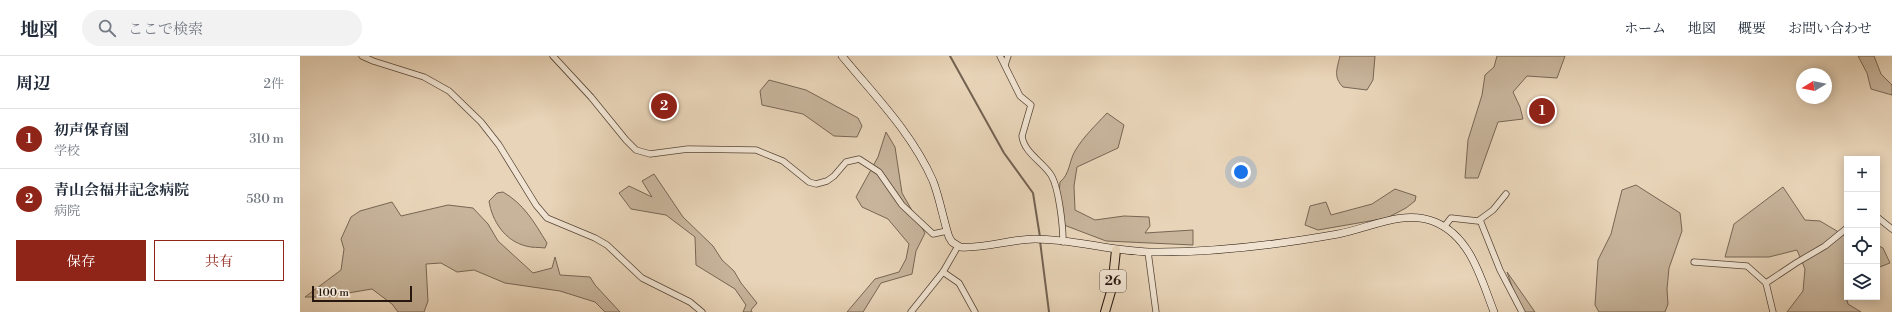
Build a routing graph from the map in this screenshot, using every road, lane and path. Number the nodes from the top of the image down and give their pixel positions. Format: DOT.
graph roads {
  1 [pos="362,56"];
  2 [pos="553,56"];
  3 [pos="842,56"];
  4 [pos="1000,56"];
  5 [pos="1008,56"];
  6 [pos="1005,65"];
  7 [pos="1506,194"];
  8 [pos="1880,219"];
  9 [pos="1480,220"];
  10 [pos="1444,227"];
  11 [pos="1892,229"];
  12 [pos="1844,230"];
  13 [pos="947,232"];
  14 [pos="1063,242"];
  15 [pos="958,246"];
  16 [pos="1116,250"];
  17 [pos="1148,252"];
  18 [pos="1694,262"];
  19 [pos="943,272"];
  20 [pos="1766,283"];
  21 [pos="702,312"];
  22 [pos="911,312"];
  23 [pos="975,312"];
  24 [pos="1105,312"];
  25 [pos="1156,312"];
  26 [pos="1494,312"];
  27 [pos="1522,312"];
  28 [pos="1772,312"];
  1 -- 21 [label="street"];
  2 -- 13 [label="street"];
  3 -- 13 [label="street"];
  4 -- 6 [label="street"];
  5 -- 6 [label="street"];
  6 -- 14 [label="street"];
  7 -- 9 [label="street"];
  8 -- 11 [label="street"];
  9 -- 10 [label="street"];
  9 -- 27 [label="street"];
  10 -- 17 [label="street"];
  10 -- 26 [label="street"];
  12 -- 20 [label="street"];
  13 -- 15 [label="street"];
  14 -- 15 [label="street"];
  14 -- 16 [label="street"];
  15 -- 19 [label="street"];
  16 -- 17 [label="street"];
  16 -- 24 [label="main road, 26"];
  17 -- 25 [label="street"];
  18 -- 20 [label="street"];
  19 -- 22 [label="street"];
  19 -- 23 [label="street"];
  20 -- 28 [label="street"];
}
